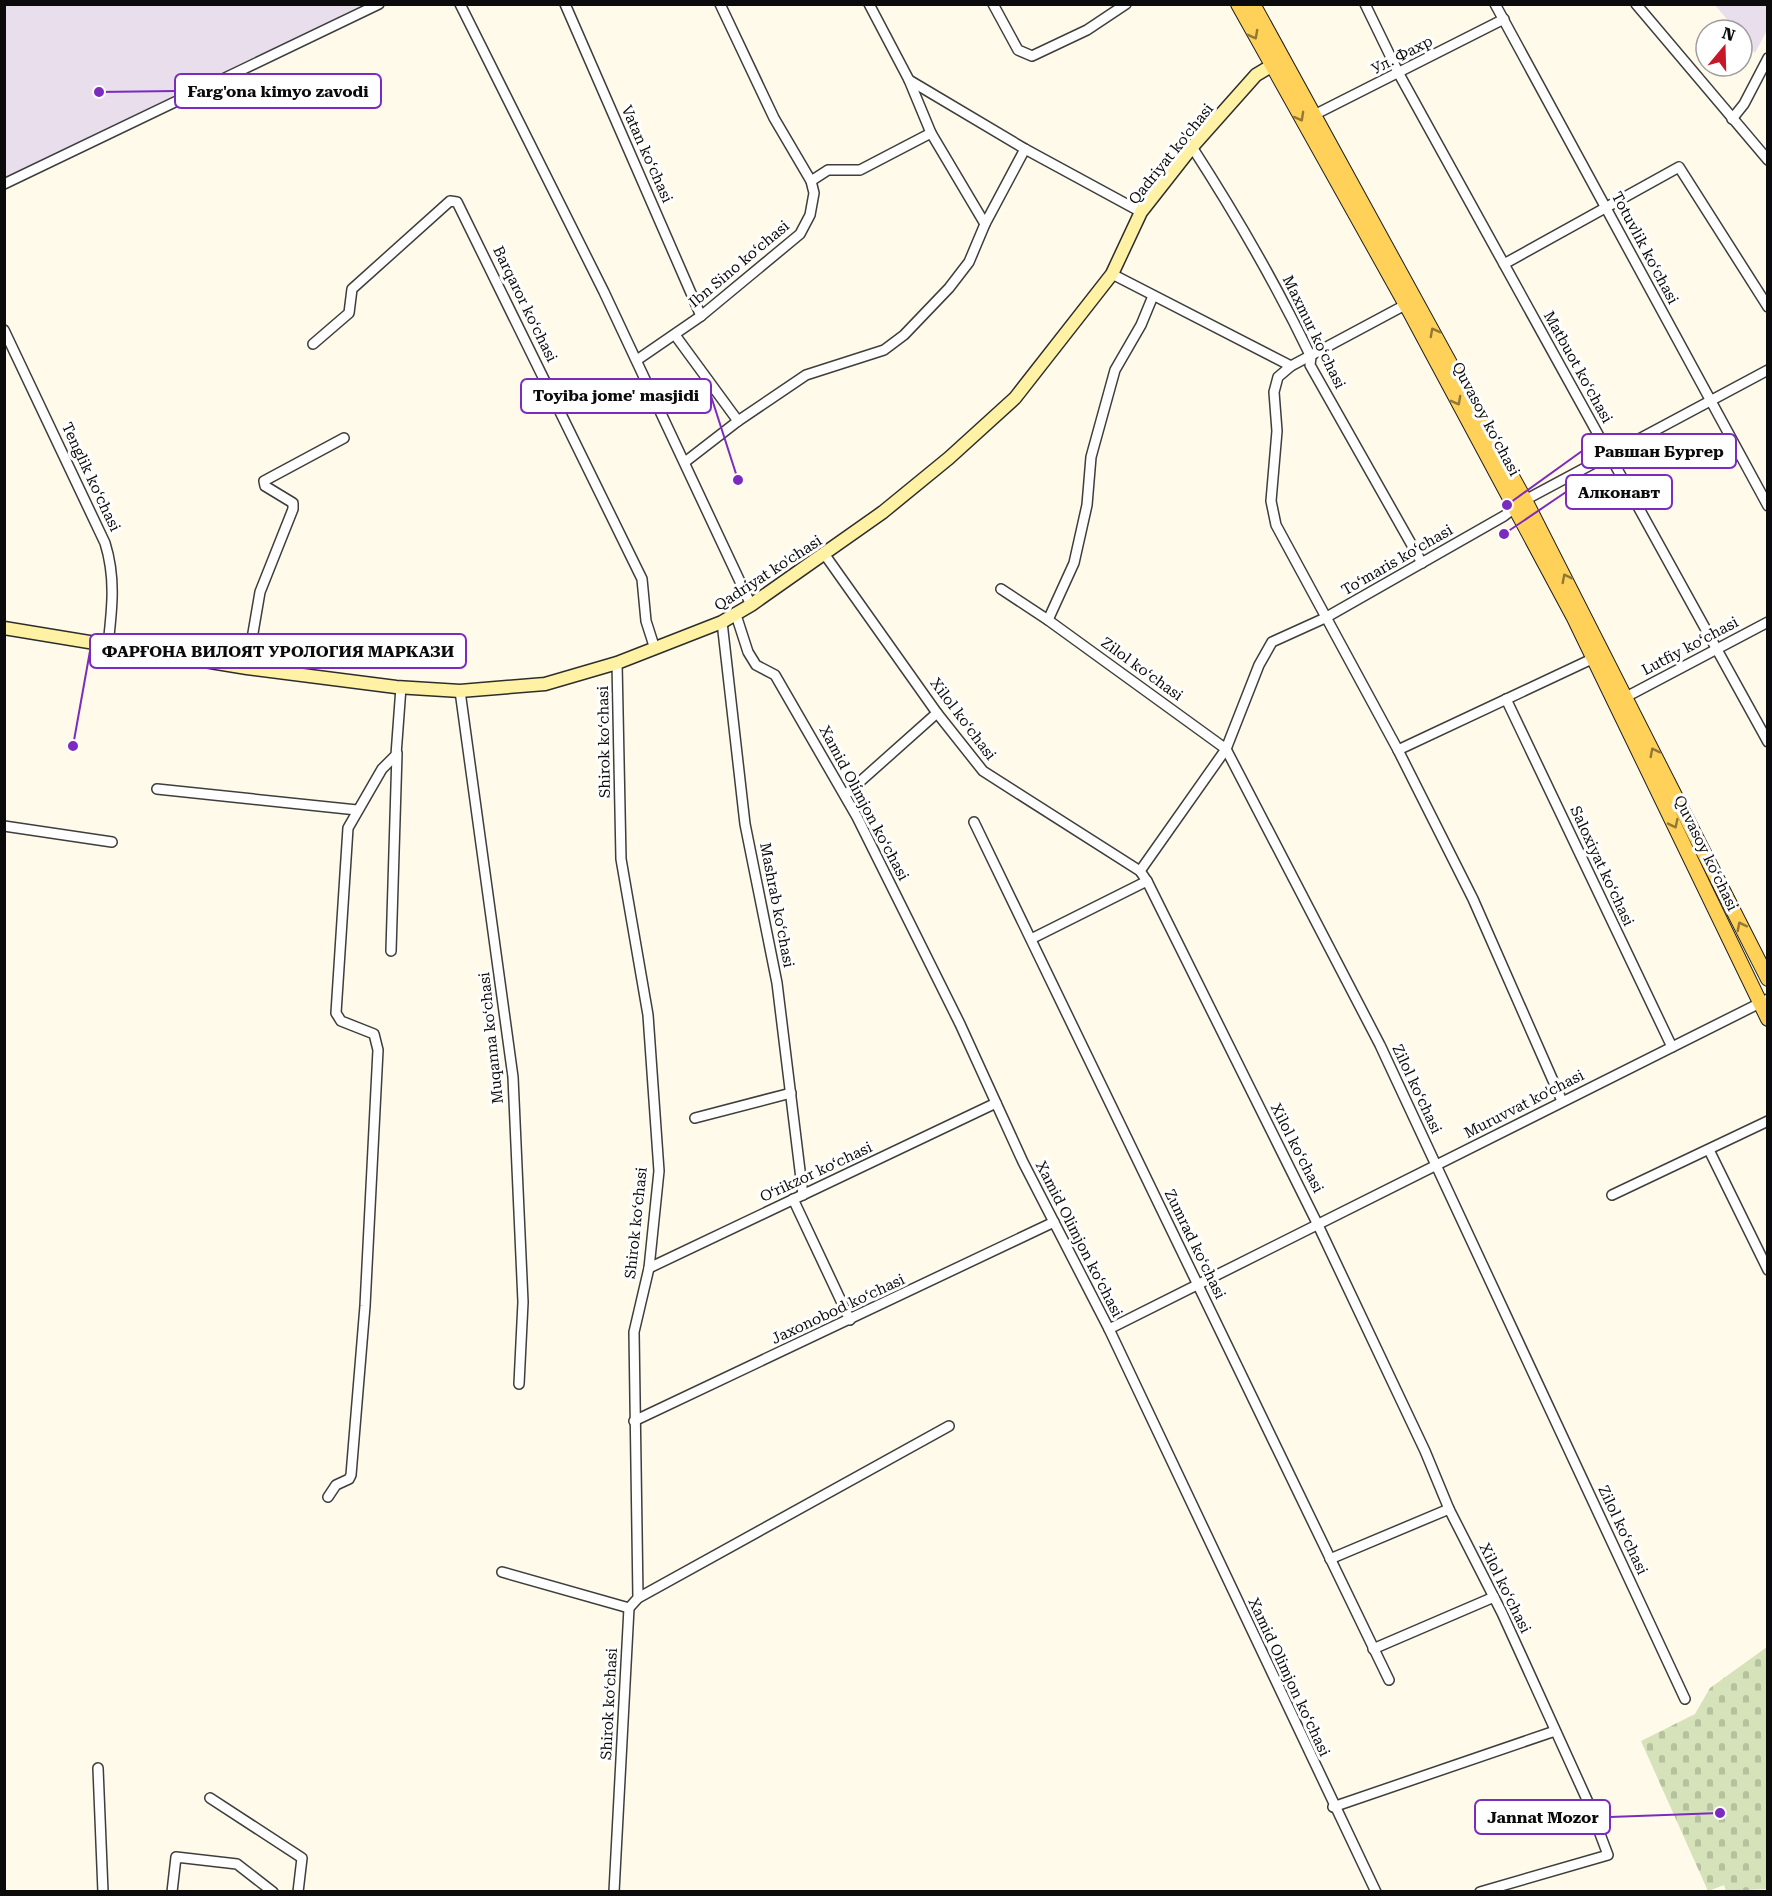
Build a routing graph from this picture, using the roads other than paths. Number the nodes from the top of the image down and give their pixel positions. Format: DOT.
graph roads {
  1 [pos="379,4"];
  2 [pos="460,4"];
  3 [pos="565,4"];
  4 [pos="720,4"];
  5 [pos="869,4"];
  6 [pos="993,4"];
  7 [pos="1126,4"];
  8 [pos="1238,4"];
  9 [pos="1253,4"];
  10 [pos="1365,4"];
  11 [pos="1495,4"];
  12 [pos="1636,4"];
  13 [pos="1112,9"];
  14 [pos="1503,19"];
  15 [pos="1767,58"];
  16 [pos="1271,66"];
  17 [pos="1765,71"];
  18 [pos="1399,74"];
  19 [pos="909,80"];
  20 [pos="1314,116"];
  21 [pos="1732,119"];
  22 [pos="931,133"];
  23 [pos="1192,147"];
  24 [pos="1025,150"];
  25 [pos="1767,160"];
  26 [pos="811,181"];
  27 [pos="4,184"];
  28 [pos="1606,208"];
  29 [pos="1141,212"];
  30 [pos="985,224"];
  31 [pos="1504,264"];
  32 [pos="1112,274"];
  33 [pos="1154,296"];
  34 [pos="1767,307"];
  35 [pos="1407,309"];
  36 [pos="701,316"];
  37 [pos="4,330"];
  38 [pos="675,335"];
  39 [pos="313,345"];
  40 [pos="1311,357"];
  41 [pos="636,360"];
  42 [pos="1291,366"];
  43 [pos="1767,370"];
  44 [pos="1711,401"];
  45 [pos="738,421"];
  46 [pos="344,438"];
  47 [pos="1610,456"];
  48 [pos="685,462"];
  49 [pos="1520,504"];
  50 [pos="1767,506"];
  51 [pos="825,555"];
  52 [pos="1422,563"];
  53 [pos="1001,589"];
  54 [pos="752,605"];
  55 [pos="736,615"];
  56 [pos="1325,618"];
  57 [pos="1048,620"];
  58 [pos="722,622"];
  59 [pos="1767,622"];
  60 [pos="4,628"];
  61 [pos="108,645"];
  62 [pos="655,649"];
  63 [pos="1716,650"];
  64 [pos="1592,653"];
  65 [pos="617,663"];
  66 [pos="247,668"];
  67 [pos="401,687"];
  68 [pos="460,691"];
  69 [pos="1626,697"];
  70 [pos="1506,699"];
  71 [pos="937,713"];
  72 [pos="1767,742"];
  73 [pos="1226,749"];
  74 [pos="397,750"];
  75 [pos="1398,750"];
  76 [pos="157,789"];
  77 [pos="845,795"];
  78 [pos="357,810"];
  79 [pos="974,822"];
  80 [pos="4,826"];
  81 [pos="112,842"];
  82 [pos="1140,872"];
  83 [pos="1147,881"];
  84 [pos="1031,939"];
  85 [pos="391,951"];
  86 [pos="1767,979"];
  87 [pos="1764,1001"];
  88 [pos="1767,1019"];
  89 [pos="1671,1047"];
  90 [pos="791,1093"];
  91 [pos="1563,1101"];
  92 [pos="996,1103"];
  93 [pos="695,1118"];
  94 [pos="1767,1120"];
  95 [pos="1709,1150"];
  96 [pos="1437,1166"];
  97 [pos="803,1195"];
  98 [pos="1612,1195"];
  99 [pos="793,1199"];
  100 [pos="1054,1222"];
  101 [pos="1318,1225"];
  102 [pos="649,1268"];
  103 [pos="1767,1270"];
  104 [pos="1198,1285"];
  105 [pos="849,1320"];
  106 [pos="1109,1329"];
  107 [pos="519,1384"];
  108 [pos="634,1421"];
  109 [pos="949,1426"];
  110 [pos="328,1497"];
  111 [pos="1449,1509"];
  112 [pos="1330,1559"];
  113 [pos="502,1572"];
  114 [pos="1494,1597"];
  115 [pos="638,1598"];
  116 [pos="629,1608"];
  117 [pos="1373,1648"];
  118 [pos="1389,1680"];
  119 [pos="1685,1699"];
  120 [pos="1556,1731"];
  121 [pos="98,1768"];
  122 [pos="210,1798"];
  123 [pos="1334,1807"];
  124 [pos="103,1892"];
  125 [pos="172,1892"];
  126 [pos="273,1892"];
  127 [pos="298,1892"];
  128 [pos="614,1892"];
  129 [pos="1376,1892"];
  130 [pos="1480,1892"];
  1 -- 27 [label="street"];
  2 -- 41 [label="street"];
  3 -- 36 [label="street, Vatan koʻchasi"];
  4 -- 26 [label="street"];
  5 -- 19 [label="street"];
  6 -- 13 [label="street"];
  7 -- 13 [label="street"];
  8 -- 16 [label="main road, Quvasoy koʻchasi, one-way"];
  9 -- 20 [label="main road, Quvasoy koʻchasi"];
  10 -- 18 [label="street, Matbuot koʻchasi"];
  11 -- 14 [label="street, Totuvlik koʻchasi"];
  12 -- 21 [label="street"];
  14 -- 18 [label="street, Ул. Фахр"];
  14 -- 28 [label="street, Totuvlik koʻchasi"];
  15 -- 17 [label="street"];
  16 -- 23 [label="street, Qadriyat ko'chasi"];
  16 -- 35 [label="main road, Quvasoy koʻchasi, one-way"];
  17 -- 21 [label="street"];
  18 -- 20 [label="street, Ул. Фахр"];
  18 -- 31 [label="street, Matbuot koʻchasi"];
  19 -- 22 [label="street"];
  19 -- 24 [label="street"];
  49 -- 20 [label="main road, Quvasoy koʻchasi, one-way"];
  21 -- 25 [label="street"];
  22 -- 26 [label="street"];
  22 -- 30 [label="street"];
  23 -- 29 [label="street, Qadriyat ko'chasi"];
  23 -- 40 [label="street, Maxmur koʻchasi"];
  24 -- 29 [label="street"];
  24 -- 30 [label="street"];
  26 -- 36 [label="street, Ibn Sino koʻchasi"];
  28 -- 31 [label="street"];
  28 -- 34 [label="street"];
  28 -- 44 [label="street, Totuvlik koʻchasi"];
  29 -- 32 [label="street, Qadriyat ko'chasi"];
  30 -- 45 [label="street"];
  31 -- 47 [label="street, Matbuot koʻchasi"];
  32 -- 33 [label="street"];
  32 -- 51 [label="street, Qadriyat ko'chasi"];
  33 -- 42 [label="street"];
  33 -- 57 [label="street"];
  35 -- 40 [label="street"];
  35 -- 49 [label="main road, Quvasoy koʻchasi, one-way"];
  36 -- 38 [label="street, Ibn Sino koʻchasi"];
  37 -- 61 [label="street, Tenglik koʻchasi"];
  38 -- 41 [label="street, Ibn Sino koʻchasi"];
  38 -- 45 [label="street"];
  39 -- 62 [label="street, Barqaror koʻchasi"];
  40 -- 42 [label="street"];
  40 -- 52 [label="street, Maxmur koʻchasi"];
  41 -- 48 [label="street"];
  42 -- 56 [label="street"];
  43 -- 44 [label="street, Toʻmaris koʻchasi"];
  44 -- 47 [label="street, Toʻmaris koʻchasi"];
  44 -- 50 [label="street, Totuvlik koʻchasi"];
  45 -- 48 [label="street"];
  46 -- 66 [label="street"];
  47 -- 49 [label="street, Toʻmaris koʻchasi"];
  47 -- 63 [label="street, Matbuot koʻchasi"];
  48 -- 54 [label="street"];
  49 -- 52 [label="street, Toʻmaris koʻchasi"];
  49 -- 64 [label="main road, Quvasoy koʻchasi"];
  69 -- 49 [label="main road, Quvasoy koʻchasi, one-way"];
  51 -- 54 [label="street, Qadriyat ko'chasi"];
  51 -- 71 [label="street, Xilol koʻchasi"];
  52 -- 56 [label="street, Toʻmaris koʻchasi"];
  53 -- 57 [label="street, Zilol koʻchasi"];
  54 -- 55 [label="street, Qadriyat ko'chasi"];
  55 -- 58 [label="street, Qadriyat ko'chasi"];
  55 -- 77 [label="street, Xamid Olimjon koʻchasi"];
  56 -- 73 [label="street, Toʻmaris koʻchasi"];
  56 -- 75 [label="street"];
  57 -- 73 [label="street, Zilol koʻchasi"];
  58 -- 62 [label="street, Qadriyat ko'chasi"];
  58 -- 90 [label="street, Mashrab koʻchasi"];
  59 -- 63 [label="street, Lutfiy koʻchasi"];
  60 -- 61 [label="street, Qadriyat ko'chasi"];
  61 -- 66 [label="street, Qadriyat ko'chasi"];
  62 -- 65 [label="street, Qadriyat ko'chasi"];
  63 -- 69 [label="street, Lutfiy koʻchasi"];
  63 -- 72 [label="street, Matbuot koʻchasi"];
  64 -- 70 [label="street"];
  64 -- 87 [label="main road, Quvasoy koʻchasi, one-way"];
  65 -- 68 [label="street, Qadriyat ko'chasi"];
  65 -- 102 [label="street, Shirok koʻchasi"];
  66 -- 67 [label="street, Qadriyat ko'chasi"];
  67 -- 68 [label="street, Qadriyat ko'chasi"];
  67 -- 74 [label="street"];
  68 -- 107 [label="street, Muqanna koʻchasi"];
  86 -- 69 [label="main road, Quvasoy koʻchasi, one-way"];
  70 -- 75 [label="street"];
  70 -- 89 [label="street, Saloxiyat koʻchasi"];
  71 -- 77 [label="street"];
  71 -- 82 [label="street, Xilol koʻchasi"];
  73 -- 82 [label="street, Toʻmaris koʻchasi"];
  73 -- 96 [label="street, Zilol koʻchasi"];
  74 -- 78 [label="street"];
  74 -- 85 [label="street"];
  75 -- 91 [label="street"];
  76 -- 78 [label="street"];
  77 -- 92 [label="street, Xamid Olimjon koʻchasi"];
  78 -- 110 [label="street"];
  79 -- 84 [label="street, Zumrad koʻchasi"];
  80 -- 81 [label="street"];
  82 -- 83 [label="street, Xilol koʻchasi"];
  83 -- 84 [label="street"];
  83 -- 101 [label="street, Xilol koʻchasi"];
  84 -- 104 [label="street, Zumrad koʻchasi"];
  87 -- 88 [label="main road, Quvasoy koʻchasi"];
  87 -- 89 [label="street, Muruvvat ko'chasi"];
  89 -- 91 [label="street, Muruvvat ko'chasi"];
  90 -- 93 [label="street"];
  90 -- 97 [label="street, Mashrab koʻchasi"];
  91 -- 96 [label="street, Muruvvat ko'chasi"];
  92 -- 97 [label="street, Oʻrikzor koʻchasi"];
  92 -- 100 [label="street, Xamid Olimjon koʻchasi"];
  94 -- 95 [label="street"];
  95 -- 98 [label="street"];
  95 -- 103 [label="street"];
  96 -- 101 [label="street, Muruvvat ko'chasi"];
  96 -- 119 [label="street, Zilol koʻchasi"];
  97 -- 99 [label="street, Oʻrikzor koʻchasi"];
  99 -- 102 [label="street, Oʻrikzor koʻchasi"];
  99 -- 105 [label="street"];
  100 -- 105 [label="street, Jaxonobod koʻchasi"];
  100 -- 106 [label="street, Xamid Olimjon koʻchasi"];
  101 -- 104 [label="street, Muruvvat ko'chasi"];
  101 -- 111 [label="street, Xilol koʻchasi"];
  102 -- 108 [label="street, Shirok koʻchasi"];
  104 -- 106 [label="street, Muruvvat ko'chasi"];
  104 -- 112 [label="street, Zumrad koʻchasi"];
  105 -- 108 [label="street, Jaxonobod koʻchasi"];
  106 -- 123 [label="street, Xamid Olimjon koʻchasi"];
  108 -- 115 [label="street, Shirok koʻchasi"];
  109 -- 115 [label="street"];
  111 -- 112 [label="street"];
  111 -- 114 [label="street, Xilol koʻchasi"];
  112 -- 117 [label="street, Zumrad koʻchasi"];
  113 -- 116 [label="street"];
  114 -- 117 [label="street"];
  114 -- 120 [label="street, Xilol koʻchasi"];
  115 -- 116 [label="street"];
  116 -- 128 [label="street, Shirok koʻchasi"];
  117 -- 118 [label="street, Zumrad koʻchasi"];
  120 -- 123 [label="street"];
  120 -- 130 [label="street, Xilol koʻchasi"];
  121 -- 124 [label="street"];
  122 -- 127 [label="street"];
  123 -- 129 [label="street, Xamid Olimjon koʻchasi"];
  125 -- 126 [label="street"];
}
